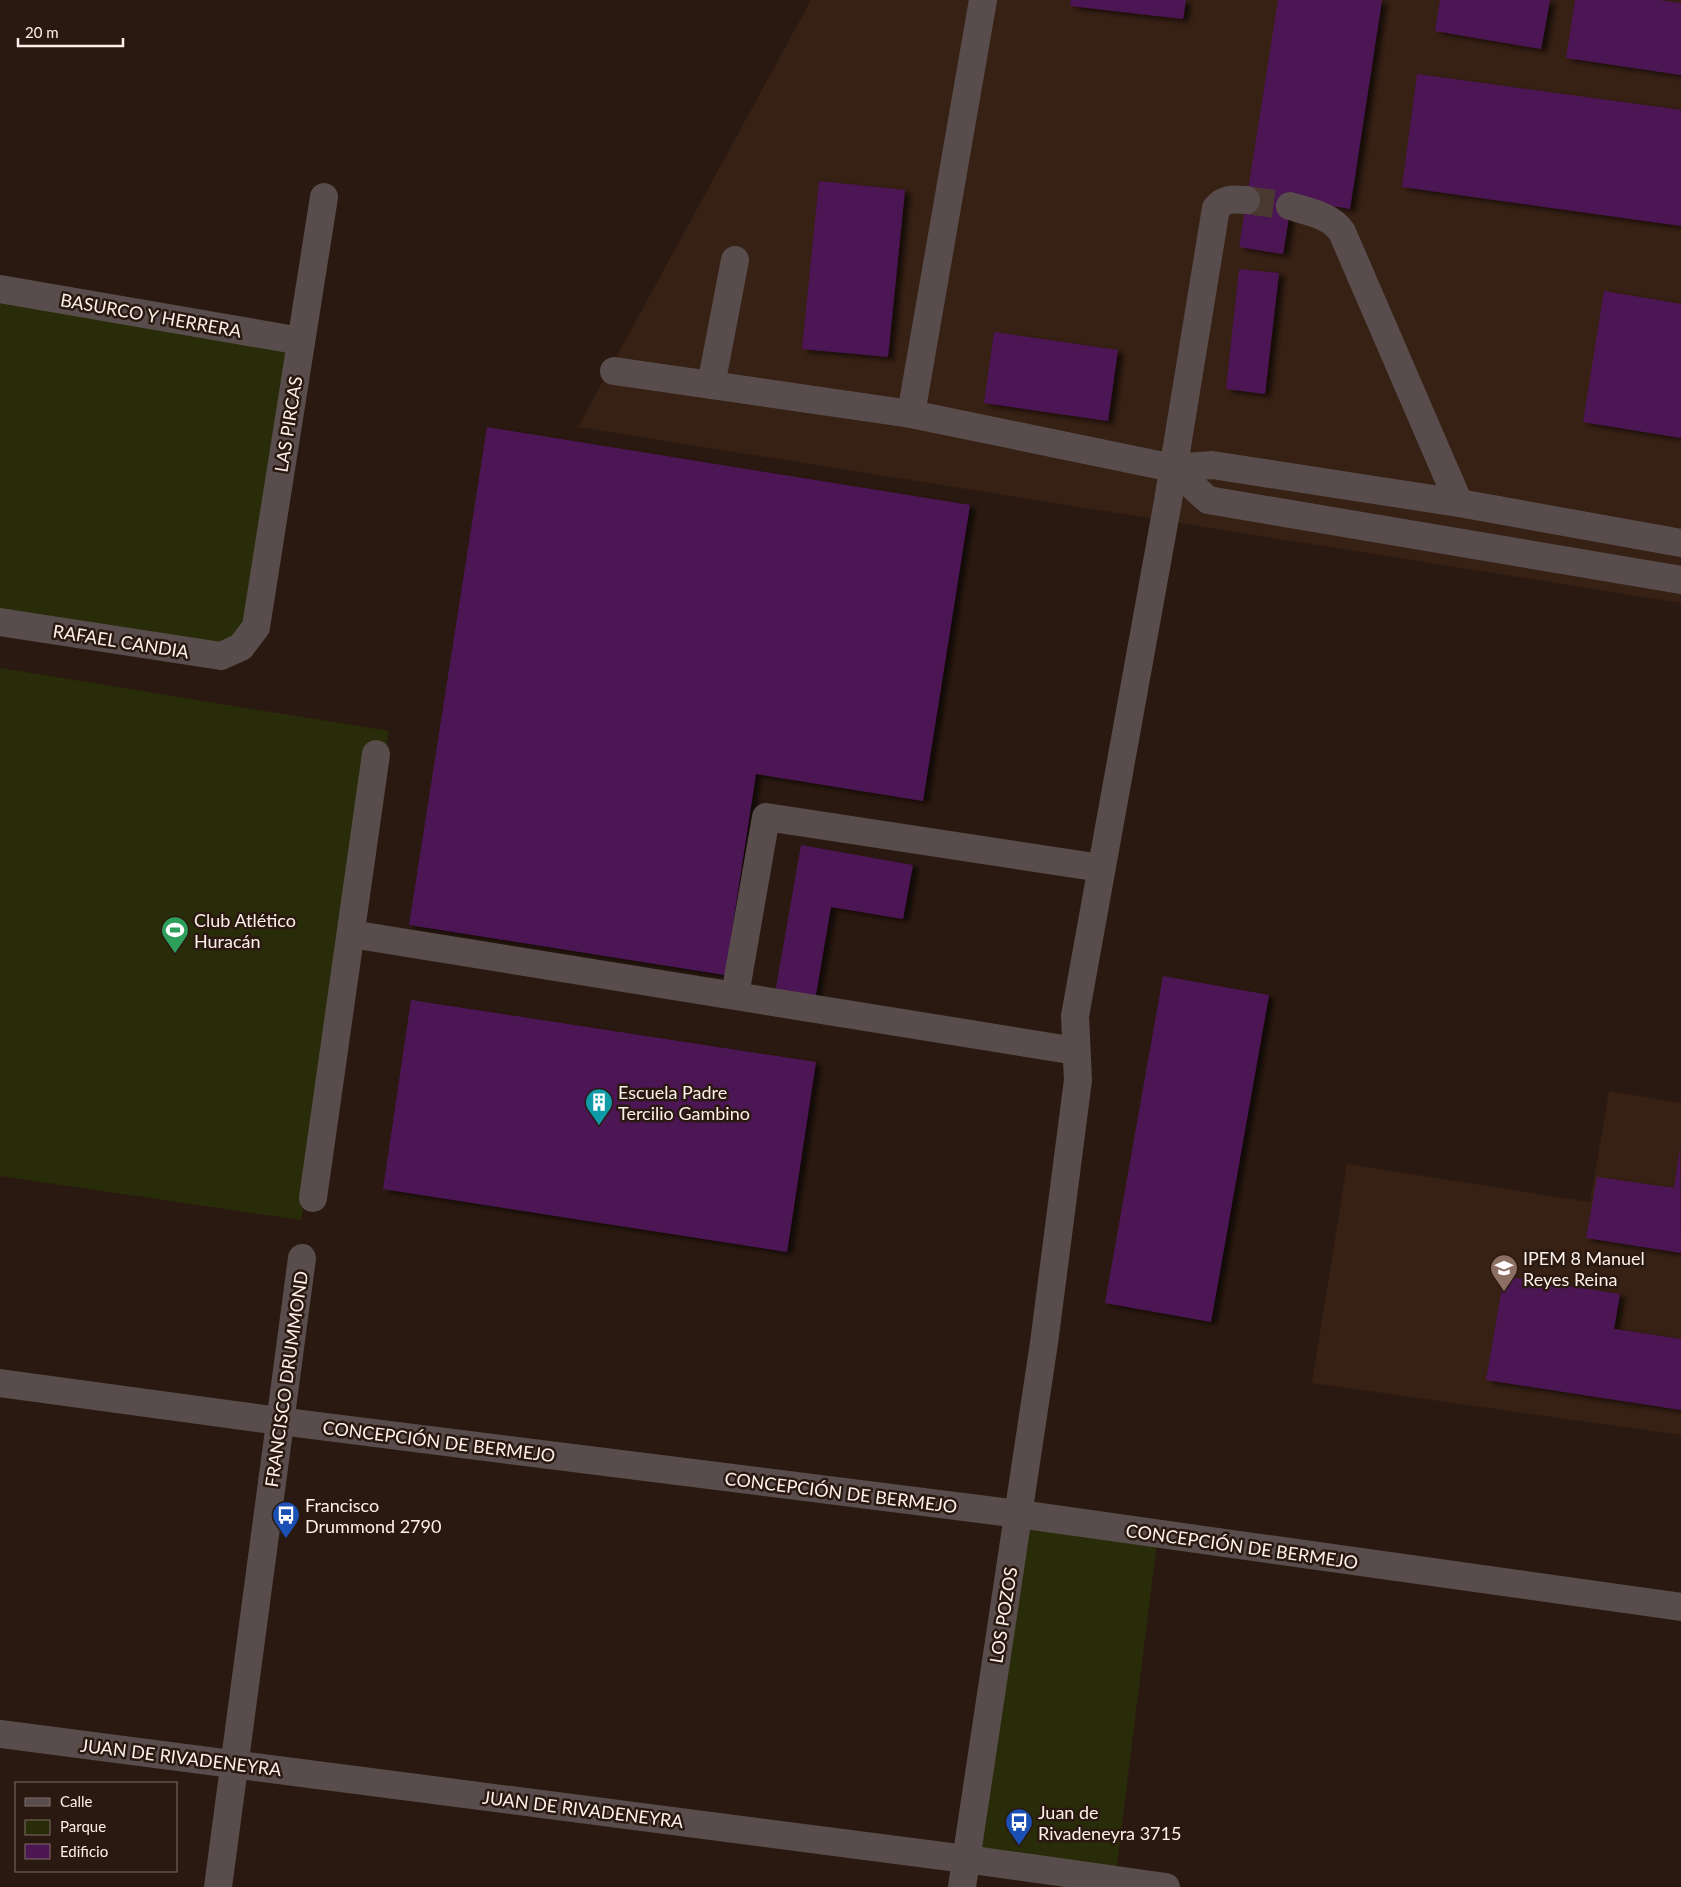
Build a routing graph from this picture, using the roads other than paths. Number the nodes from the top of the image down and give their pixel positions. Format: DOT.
graph roads {
  1 [pos="983,0"];
  2 [pos="324,197"];
  3 [pos="1246,200"];
  4 [pos="1290,206"];
  5 [pos="735,260"];
  6 [pos="0,289"];
  7 [pos="301,341"];
  8 [pos="614,371"];
  9 [pos="711,385"];
  10 [pos="911,414"];
  11 [pos="1173,468"];
  12 [pos="1459,503"];
  13 [pos="1681,543"];
  14 [pos="1681,580"];
  15 [pos="0,622"];
  16 [pos="241,647"];
  17 [pos="376,754"];
  18 [pos="1102,868"];
  19 [pos="351,934"];
  20 [pos="735,995"];
  21 [pos="1076,1051"];
  22 [pos="313,1198"];
  23 [pos="302,1258"];
  24 [pos="0,1383"];
  25 [pos="279,1421"];
  26 [pos="1019,1514"];
  27 [pos="1681,1607"];
  28 [pos="0,1734"];
  29 [pos="234,1764"];
  30 [pos="966,1859"];
  31 [pos="218,1887"];
  32 [pos="962,1887"];
  33 [pos="1166,1887"];
  1 -- 10 [label="street"];
  2 -- 7 [label="street, LAS PIRCAS"];
  3 -- 11 [label="street, LOS POZOS"];
  4 -- 12 [label="street"];
  5 -- 9 [label="street"];
  6 -- 7 [label="street, BASURCO Y HERRERA"];
  7 -- 16 [label="street, LAS PIRCAS"];
  8 -- 9 [label="street"];
  9 -- 10 [label="street"];
  10 -- 11 [label="street"];
  11 -- 12 [label="street"];
  11 -- 14 [label="street"];
  11 -- 18 [label="street, LOS POZOS"];
  12 -- 13 [label="street"];
  15 -- 16 [label="street, RAFAEL CANDIA"];
  17 -- 19 [label="street"];
  18 -- 20 [label="street"];
  18 -- 21 [label="street, LOS POZOS"];
  19 -- 20 [label="street"];
  19 -- 22 [label="street"];
  20 -- 21 [label="street"];
  21 -- 26 [label="street, LOS POZOS"];
  23 -- 25 [label="street, FRANCISCO DRUMMOND"];
  24 -- 25 [label="street, CONCEPCIÓN DE BERMEJO"];
  25 -- 26 [label="street, CONCEPCIÓN DE BERMEJO"];
  25 -- 29 [label="street, FRANCISCO DRUMMOND"];
  26 -- 27 [label="street, CONCEPCIÓN DE BERMEJO"];
  26 -- 30 [label="street, LOS POZOS"];
  28 -- 29 [label="street, JUAN DE RIVADENEYRA"];
  29 -- 30 [label="street, JUAN DE RIVADENEYRA"];
  29 -- 31 [label="street, FRANCISCO DRUMMOND"];
  30 -- 32 [label="street, LOS POZOS"];
  30 -- 33 [label="street, JUAN DE RIVADENEYRA"];
}
